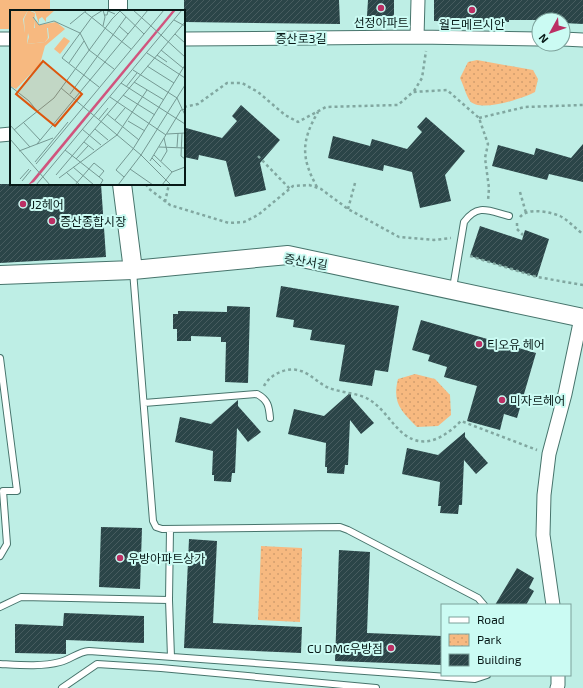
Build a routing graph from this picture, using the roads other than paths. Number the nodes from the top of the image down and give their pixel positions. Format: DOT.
graph roads {
  1 [pos="418,0"];
  2 [pos="422,37"];
  3 [pos="185,39"];
  4 [pos="531,39"];
  5 [pos="571,39"];
  6 [pos="583,40"];
  7 [pos="10,134"];
  8 [pos="0,135"];
  9 [pos="122,185"];
  10 [pos="509,216"];
  11 [pos="133,270"];
  12 [pos="0,275"];
  13 [pos="452,289"];
  14 [pos="582,318"];
  15 [pos="0,358"];
  16 [pos="144,403"];
  17 [pos="270,418"];
  18 [pos="170,529"];
  19 [pos="0,556"];
  20 [pos="169,600"];
  21 [pos="483,604"];
  22 [pos="553,604"];
  23 [pos="0,607"];
  24 [pos="171,657"];
  25 [pos="0,664"];
  26 [pos="484,676"];
  27 [pos="558,676"];
  28 [pos="62,688"];
  29 [pos="376,688"];
  30 [pos="557,688"];
  1 -- 2 [label="street"];
  2 -- 3 [label="street, 증산로3길"];
  2 -- 4 [label="street, 증산로3길"];
  5 -- 6 [label="street"];
  7 -- 8 [label="street"];
  9 -- 11 [label="street"];
  10 -- 13 [label="lane"];
  11 -- 12 [label="street, 증산서길"];
  11 -- 13 [label="street, 증산서길"];
  11 -- 16 [label="lane"];
  13 -- 14 [label="street, 증산서길"];
  14 -- 22 [label="street"];
  15 -- 19 [label="lane"];
  16 -- 17 [label="lane"];
  16 -- 18 [label="lane"];
  18 -- 20 [label="lane"];
  18 -- 21 [label="lane"];
  20 -- 23 [label="lane"];
  20 -- 24 [label="lane"];
  24 -- 25 [label="lane"];
  24 -- 26 [label="lane"];
  27 -- 30 [label="street"];
  28 -- 29 [label="lane"];
}
